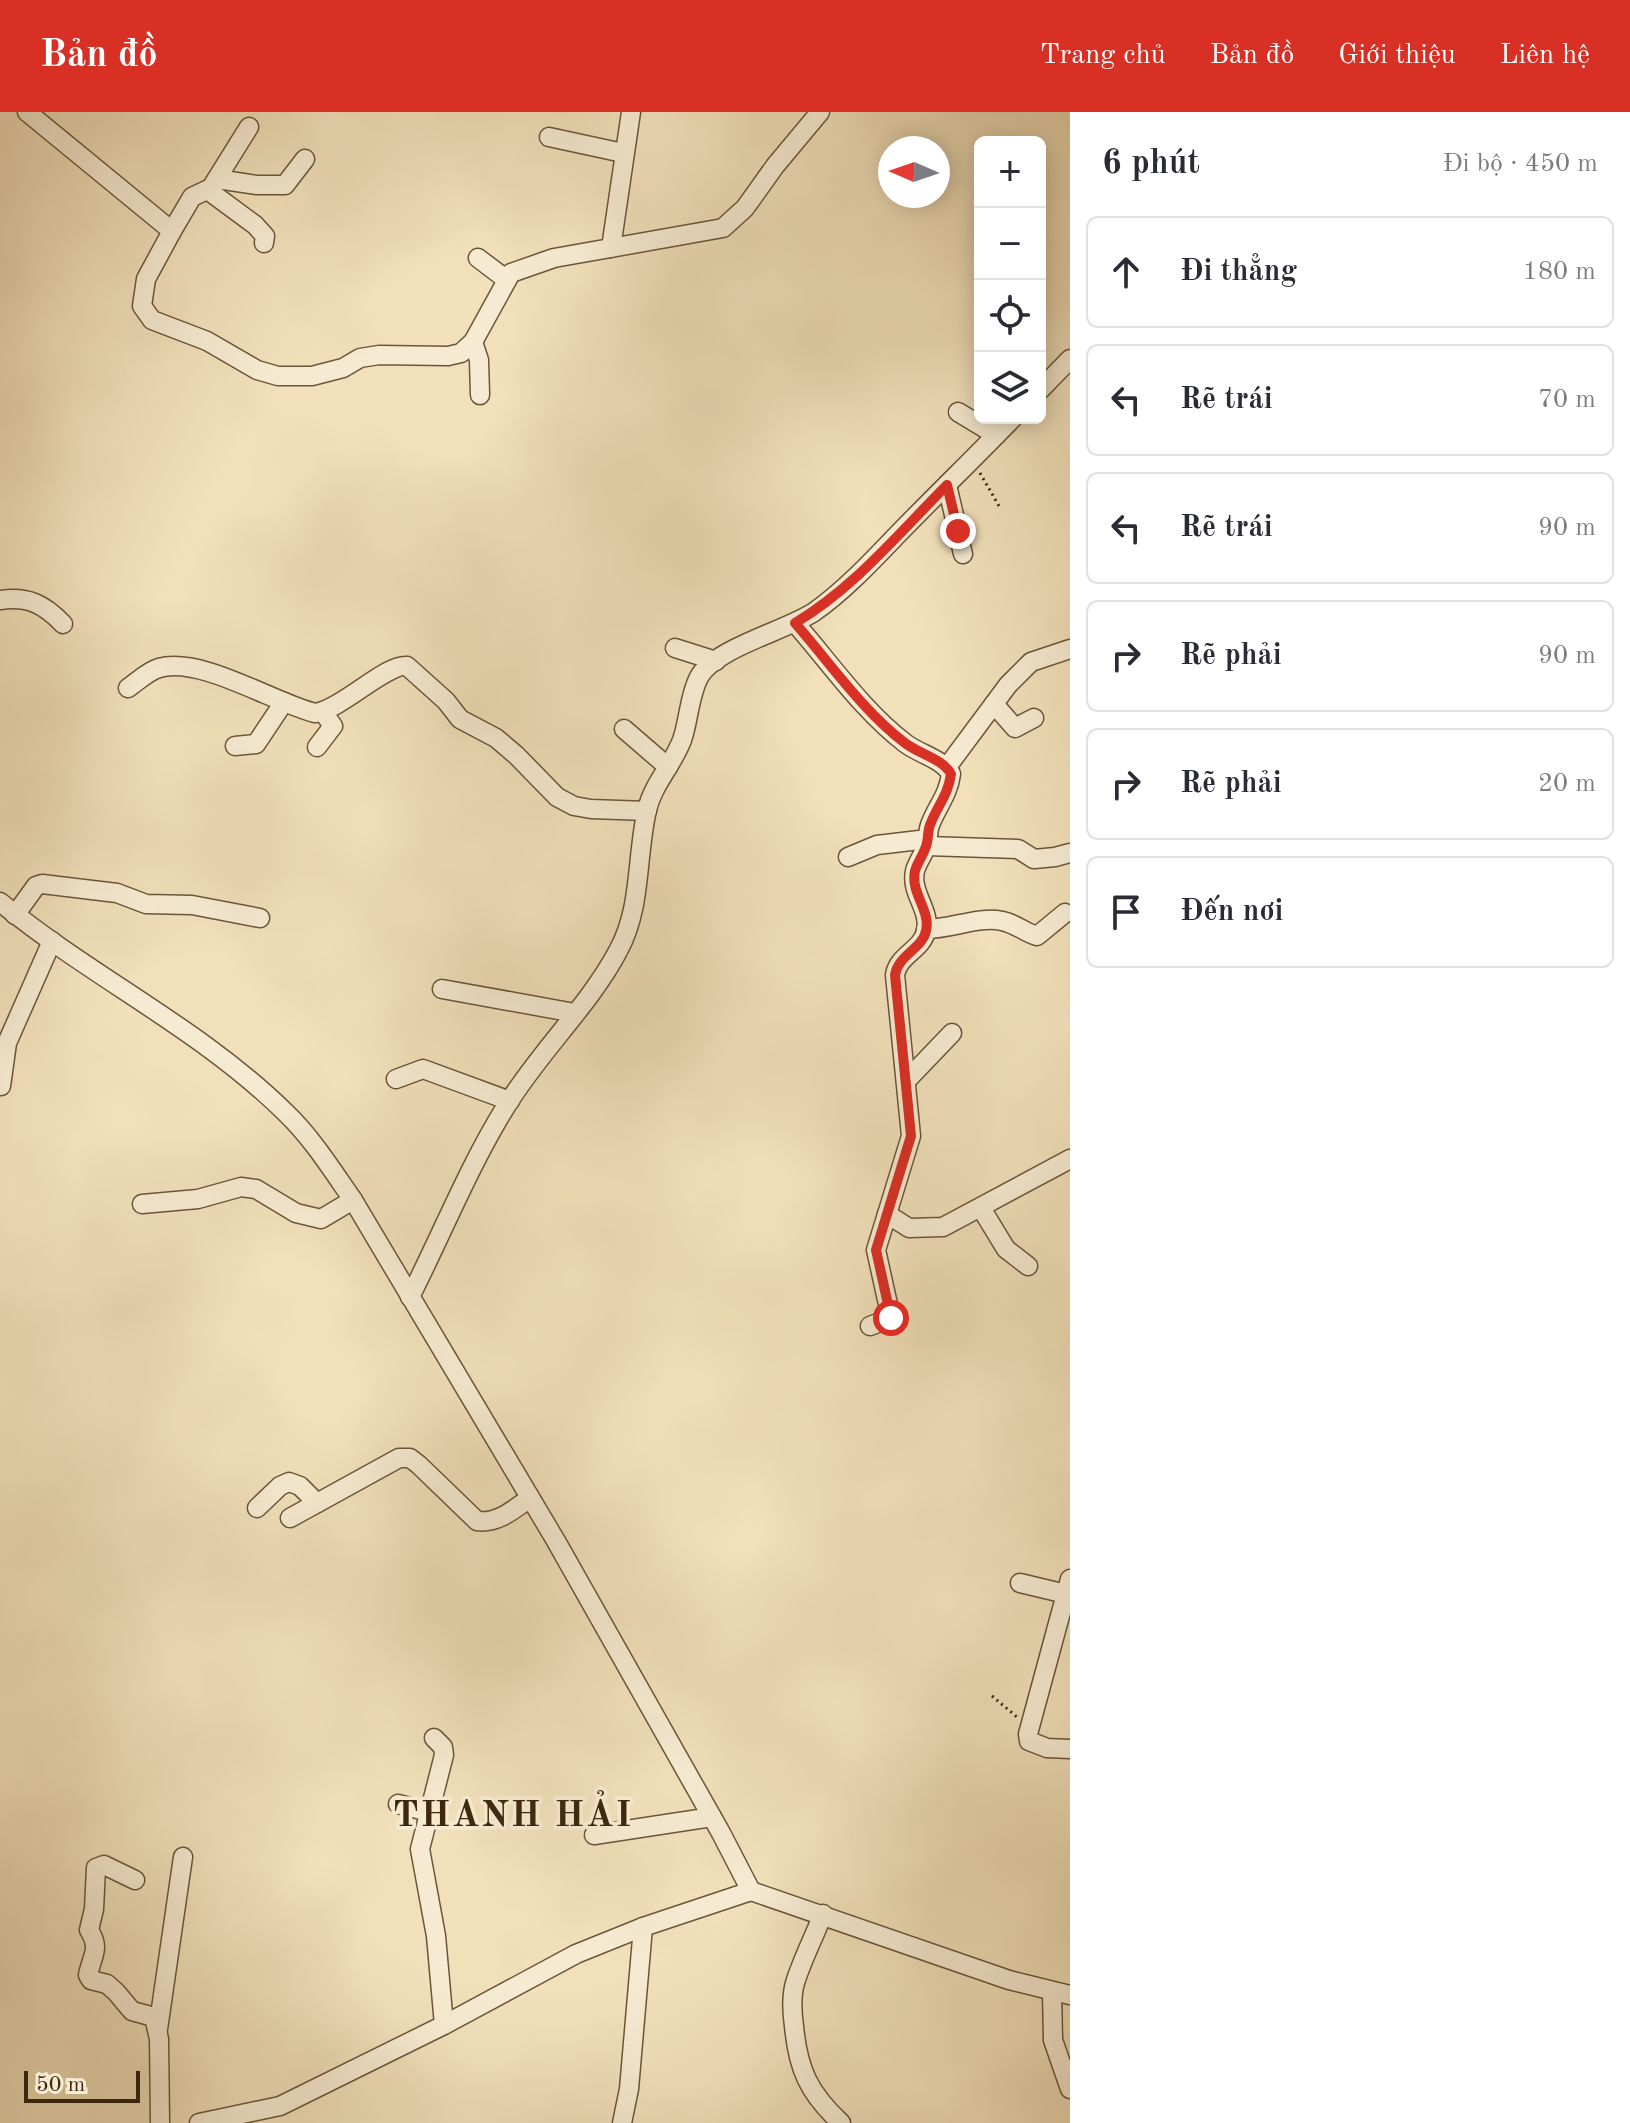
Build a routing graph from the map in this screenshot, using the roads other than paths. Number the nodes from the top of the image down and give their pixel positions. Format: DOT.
graph roads {
  1 [pos="27,112"];
  2 [pos="631,112"];
  3 [pos="820,112"];
  4 [pos="249,127"];
  5 [pos="549,137"];
  6 [pos="623,153"];
  7 [pos="305,159"];
  8 [pos="213,185"];
  9 [pos="172,231"];
  10 [pos="264,243"];
  11 [pos="611,248"];
  12 [pos="478,258"];
  13 [pos="507,280"];
  14 [pos="473,342"];
  15 [pos="1070,359"];
  16 [pos="1046,384"];
  17 [pos="480,395"];
  18 [pos="958,412"];
  19 [pos="1007,424"];
  20 [pos="996,435"];
  21 [pos="947,485"];
  22 [pos="963,554"];
  23 [pos="0,600"];
  24 [pos="795,623"];
  25 [pos="63,624"];
  26 [pos="675,648"];
  27 [pos="1070,649"];
  28 [pos="716,661"];
  29 [pos="128,688"];
  30 [pos="284,702"];
  31 [pos="994,704"];
  32 [pos="323,712"];
  33 [pos="1034,718"];
  34 [pos="624,729"];
  35 [pos="235,746"];
  36 [pos="317,747"];
  37 [pos="668,767"];
  38 [pos="947,767"];
  39 [pos="647,811"];
  40 [pos="927,842"];
  41 [pos="1070,853"];
  42 [pos="848,857"];
  43 [pos="0,902"];
  44 [pos="1065,913"];
  45 [pos="15,915"];
  46 [pos="260,918"];
  47 [pos="926,929"];
  48 [pos="52,941"];
  49 [pos="442,989"];
  50 [pos="575,1013"];
  51 [pos="952,1033"];
  52 [pos="396,1079"];
  53 [pos="907,1080"];
  54 [pos="1,1086"];
  55 [pos="510,1101"];
  56 [pos="1070,1159"];
  57 [pos="353,1200"];
  58 [pos="142,1204"];
  59 [pos="981,1208"];
  60 [pos="887,1214"];
  61 [pos="1028,1266"];
  62 [pos="410,1297"];
  63 [pos="870,1326"];
  64 [pos="530,1498"];
  65 [pos="317,1503"];
  66 [pos="257,1508"];
  67 [pos="290,1518"];
  68 [pos="1020,1583"];
  69 [pos="1068,1587"];
  70 [pos="434,1738"];
  71 [pos="1070,1749"];
  72 [pos="398,1804"];
  73 [pos="429,1812"];
  74 [pos="712,1817"];
  75 [pos="594,1835"];
  76 [pos="183,1857"];
  77 [pos="135,1880"];
  78 [pos="751,1891"];
  79 [pos="823,1914"];
  80 [pos="643,1927"];
  81 [pos="1061,1993"];
  82 [pos="444,2025"];
  83 [pos="158,2029"];
  84 [pos="1070,2089"];
  85 [pos="160,2123"];
  86 [pos="199,2123"];
  87 [pos="622,2123"];
  88 [pos="841,2123"];
  1 -- 9 [label="street"];
  2 -- 6 [label="street"];
  3 -- 11 [label="street"];
  4 -- 8 [label="street"];
  5 -- 6 [label="street"];
  6 -- 11 [label="street"];
  7 -- 8 [label="street"];
  8 -- 9 [label="street"];
  8 -- 10 [label="street"];
  9 -- 14 [label="street"];
  11 -- 13 [label="street"];
  12 -- 13 [label="street"];
  13 -- 14 [label="street"];
  14 -- 17 [label="street"];
  15 -- 16 [label="street"];
  18 -- 20 [label="street"];
  19 -- 20 [label="street"];
  20 -- 21 [label="street"];
  21 -- 22 [label="street"];
  21 -- 24 [label="street"];
  23 -- 25 [label="street"];
  24 -- 28 [label="street"];
  24 -- 38 [label="street"];
  26 -- 28 [label="street"];
  27 -- 31 [label="street"];
  28 -- 37 [label="street"];
  29 -- 30 [label="street"];
  30 -- 32 [label="street"];
  30 -- 35 [label="street"];
  31 -- 33 [label="street"];
  31 -- 38 [label="street"];
  32 -- 36 [label="street"];
  32 -- 39 [label="street"];
  34 -- 37 [label="street"];
  37 -- 39 [label="street"];
  38 -- 40 [label="street"];
  39 -- 50 [label="street"];
  40 -- 41 [label="street"];
  40 -- 42 [label="street"];
  40 -- 47 [label="street"];
  43 -- 45 [label="street"];
  44 -- 47 [label="street"];
  45 -- 46 [label="street"];
  45 -- 48 [label="street"];
  47 -- 53 [label="street"];
  48 -- 54 [label="street"];
  48 -- 57 [label="street"];
  49 -- 50 [label="street"];
  50 -- 55 [label="street"];
  51 -- 53 [label="street"];
  52 -- 55 [label="street"];
  53 -- 60 [label="street"];
  55 -- 62 [label="street"];
  56 -- 59 [label="street"];
  57 -- 58 [label="street"];
  57 -- 62 [label="street"];
  59 -- 60 [label="street"];
  59 -- 61 [label="street"];
  60 -- 63 [label="street"];
  62 -- 64 [label="street"];
  64 -- 65 [label="street"];
  64 -- 74 [label="street"];
  65 -- 66 [label="street"];
  65 -- 67 [label="street"];
  68 -- 69 [label="street"];
  69 -- 71 [label="street"];
  70 -- 73 [label="street"];
  72 -- 73 [label="street"];
  73 -- 82 [label="street"];
  74 -- 75 [label="street"];
  74 -- 78 [label="street"];
  76 -- 83 [label="street"];
  77 -- 83 [label="street"];
  78 -- 79 [label="street"];
  78 -- 80 [label="street"];
  79 -- 81 [label="street"];
  79 -- 88 [label="street"];
  80 -- 82 [label="street"];
  80 -- 87 [label="street"];
  81 -- 84 [label="street"];
  82 -- 86 [label="street"];
  83 -- 85 [label="street"];
}
